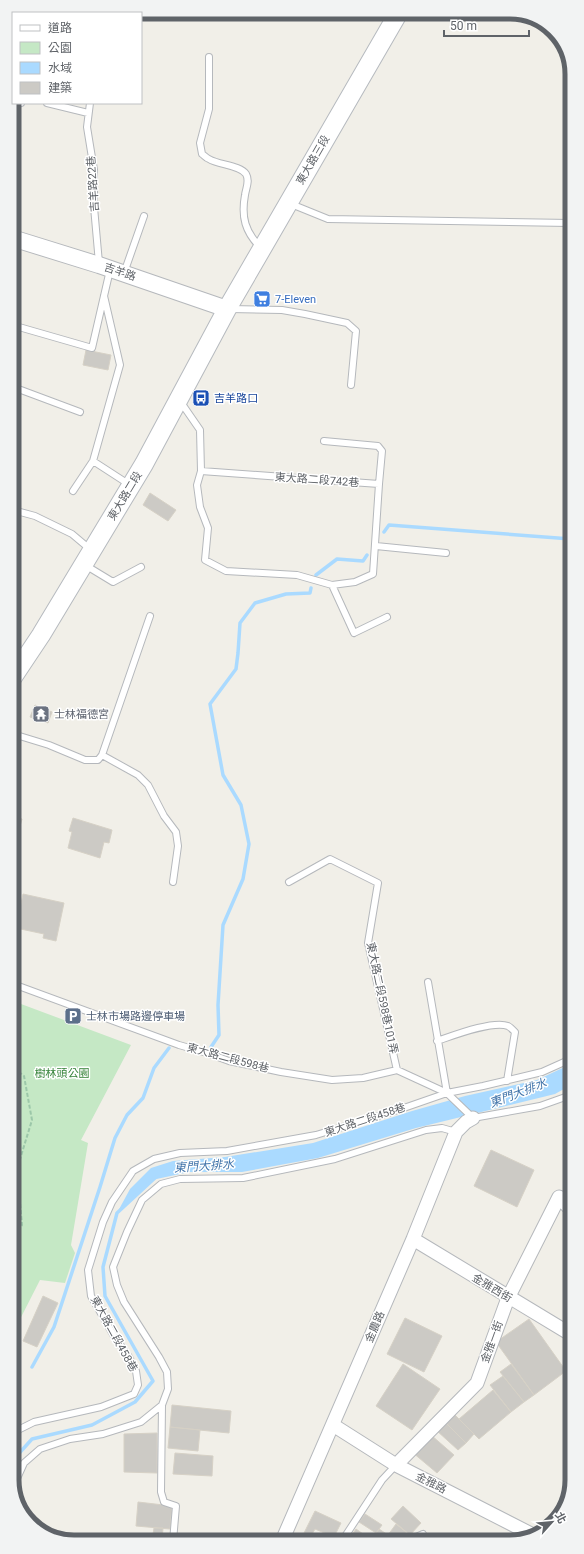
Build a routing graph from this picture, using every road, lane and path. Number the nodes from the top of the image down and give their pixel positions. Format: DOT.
graph roads {
  1 [pos="396,19"];
  2 [pos="209,57"];
  3 [pos="51,104"];
  4 [pos="90,104"];
  5 [pos="88,113"];
  6 [pos="288,204"];
  7 [pos="144,216"];
  8 [pos="565,223"];
  9 [pos="19,242"];
  10 [pos="262,249"];
  11 [pos="111,269"];
  12 [pos="104,296"];
  13 [pos="227,309"];
  14 [pos="19,327"];
  15 [pos="351,385"];
  16 [pos="19,389"];
  17 [pos="179,399"];
  18 [pos="80,412"];
  19 [pos="324,441"];
  20 [pos="93,461"];
  21 [pos="201,471"];
  22 [pos="379,484"];
  23 [pos="131,486"];
  24 [pos="73,491"];
  25 [pos="19,512"];
  26 [pos="376,546"];
  27 [pos="446,553"];
  28 [pos="88,558"];
  29 [pos="141,567"];
  30 [pos="332,585"];
  31 [pos="150,616"];
  32 [pos="387,617"];
  33 [pos="19,664"];
  34 [pos="19,736"];
  35 [pos="102,755"];
  36 [pos="173,882"];
  37 [pos="289,882"];
  38 [pos="428,982"];
  39 [pos="19,986"];
  40 [pos="437,1041"];
  41 [pos="565,1062"];
  42 [pos="397,1070"];
  43 [pos="19,1072"];
  44 [pos="507,1081"];
  45 [pos="447,1093"];
  46 [pos="565,1097"];
  47 [pos="473,1118"];
  48 [pos="456,1132"];
  49 [pos="19,1162"];
  50 [pos="19,1191"];
  51 [pos="565,1203"];
  52 [pos="19,1230"];
  53 [pos="413,1239"];
  54 [pos="508,1298"];
  55 [pos="565,1331"];
  56 [pos="162,1405"];
  57 [pos="333,1425"];
  58 [pos="19,1430"];
  59 [pos="396,1465"];
  60 [pos="19,1474"];
  61 [pos="526,1533"];
  62 [pos="173,1535"];
  63 [pos="285,1535"];
  64 [pos="346,1535"];
  1 -- 6 [label="main road, 東大路三段"];
  2 -- 10 [label="lane"];
  3 -- 5 [label="lane"];
  4 -- 5 [label="lane, 吉羊路22巷"];
  5 -- 11 [label="lane, 吉羊路22巷"];
  6 -- 8 [label="lane"];
  6 -- 10 [label="main road, 東大路三段"];
  7 -- 11 [label="lane"];
  9 -- 11 [label="street, 吉羊路"];
  10 -- 13 [label="main road, 東大路三段"];
  11 -- 12 [label="lane"];
  11 -- 13 [label="street, 吉羊路"];
  12 -- 14 [label="lane"];
  12 -- 20 [label="lane"];
  13 -- 15 [label="lane"];
  13 -- 17 [label="main road, 東大路二段"];
  16 -- 18 [label="lane"];
  17 -- 21 [label="lane"];
  17 -- 23 [label="main road, 東大路二段"];
  19 -- 22 [label="lane"];
  20 -- 23 [label="lane"];
  20 -- 24 [label="lane"];
  21 -- 22 [label="lane, 東大路二段742巷"];
  21 -- 30 [label="lane"];
  22 -- 26 [label="lane"];
  23 -- 28 [label="main road, 東大路二段"];
  25 -- 28 [label="lane"];
  26 -- 27 [label="lane"];
  26 -- 30 [label="lane"];
  28 -- 29 [label="lane"];
  28 -- 33 [label="main road, 東大路二段"];
  30 -- 32 [label="lane"];
  31 -- 35 [label="lane"];
  34 -- 35 [label="lane"];
  35 -- 36 [label="lane"];
  37 -- 42 [label="lane, 東大路二段598巷101弄"];
  38 -- 40 [label="lane"];
  39 -- 42 [label="lane, 東大路二段598巷"];
  40 -- 44 [label="lane"];
  40 -- 45 [label="lane"];
  41 -- 44 [label="lane, 東大路二段458巷"];
  42 -- 45 [label="lane"];
  43 -- 49 [label="path"];
  44 -- 45 [label="lane, 東大路二段458巷"];
  45 -- 47 [label="lane"];
  45 -- 58 [label="lane, 東大路二段458巷"];
  46 -- 47 [label="lane"];
  47 -- 48 [label="street, 金農路"];
  48 -- 53 [label="street, 金農路"];
  48 -- 56 [label="lane"];
  50 -- 52 [label="path"];
  51 -- 54 [label="street, 金雅一街"];
  53 -- 54 [label="street, 金雅西街"];
  53 -- 57 [label="street, 金農路"];
  54 -- 55 [label="street, 金雅西街"];
  54 -- 59 [label="street, 金雅一街"];
  56 -- 60 [label="lane"];
  56 -- 62 [label="lane"];
  57 -- 59 [label="street, 金雅路"];
  57 -- 63 [label="street, 金農路"];
  59 -- 61 [label="street, 金雅路"];
  59 -- 64 [label="lane"];
}
